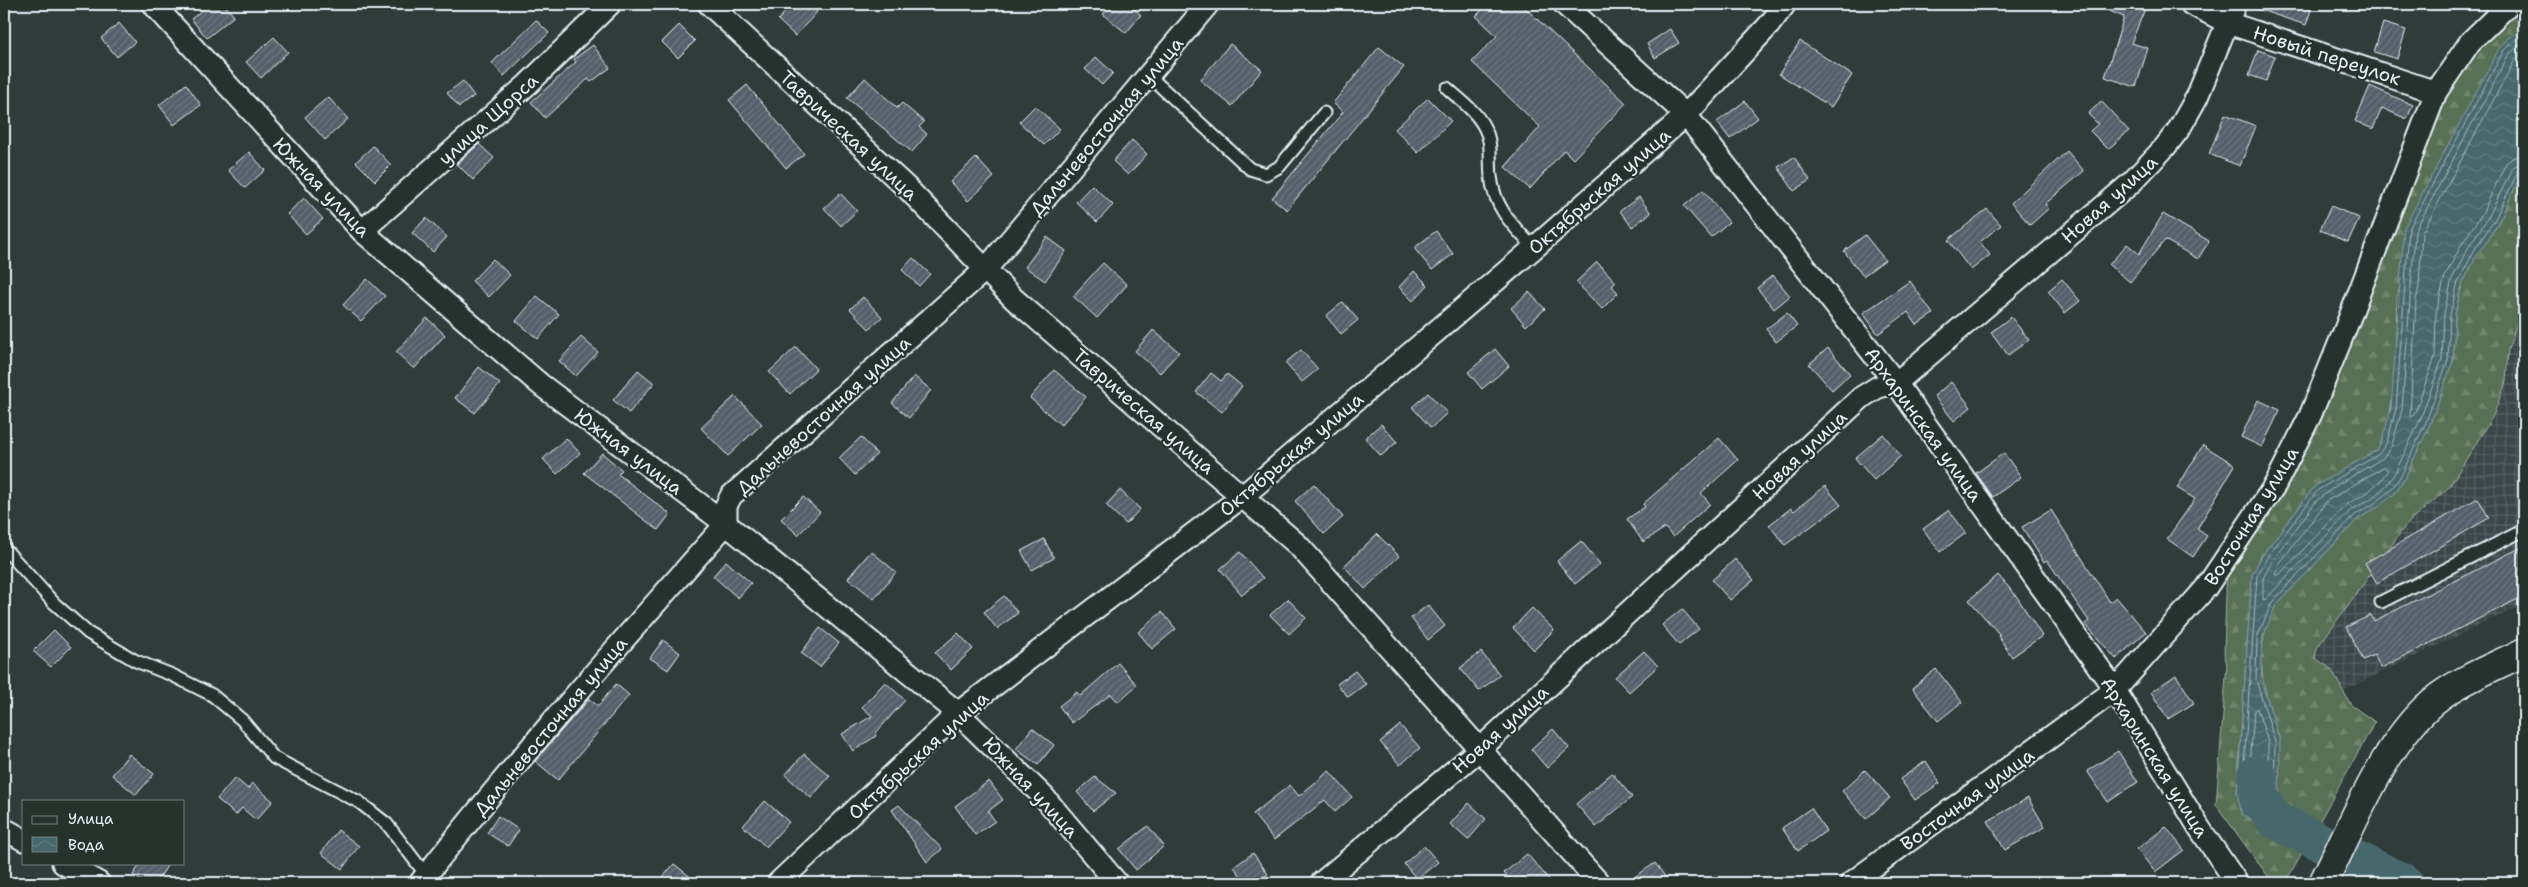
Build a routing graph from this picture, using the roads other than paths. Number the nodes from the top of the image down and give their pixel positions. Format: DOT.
graph roads {
  1 [pos="153,4"];
  2 [pos="610,4"];
  3 [pos="709,4"];
  4 [pos="1208,4"];
  5 [pos="1564,4"];
  6 [pos="1786,4"];
  7 [pos="2191,4"];
  8 [pos="2509,4"];
  9 [pos="2232,13"];
  10 [pos="1148,75"];
  11 [pos="1447,88"];
  12 [pos="2436,92"];
  13 [pos="1324,113"];
  14 [pos="1686,115"];
  15 [pos="362,231"];
  16 [pos="1534,248"];
  17 [pos="986,269"];
  18 [pos="1896,383"];
  19 [pos="1243,496"];
  20 [pos="726,524"];
  21 [pos="2524,530"];
  22 [pos="4,548"];
  23 [pos="2381,602"];
  24 [pos="2524,652"];
  25 [pos="2115,690"];
  26 [pos="958,713"];
  27 [pos="1480,749"];
  28 [pos="4,829"];
  29 [pos="22,839"];
  30 [pos="65,864"];
  31 [pos="423,879"];
  32 [pos="99,883"];
  33 [pos="778,883"];
  34 [pos="1117,883"];
  35 [pos="1320,883"];
  36 [pos="1599,883"];
  37 [pos="1851,883"];
  38 [pos="2237,883"];
  39 [pos="2323,883"];
  1 -- 15 [label="street, Южная улица"];
  2 -- 15 [label="street, улица Щорса"];
  3 -- 17 [label="street, Таврическая улица"];
  4 -- 10 [label="street, Дальневосточная улица"];
  5 -- 14 [label="street, Архаринская улица"];
  6 -- 14 [label="street, Октябрьская улица"];
  7 -- 9 [label="street, Новый переулок"];
  8 -- 12 [label="street, Восточная улица"];
  9 -- 12 [label="street, Новый переулок"];
  9 -- 18 [label="street, Новая улица"];
  10 -- 13 [label="lane"];
  10 -- 17 [label="street, Дальневосточная улица"];
  11 -- 16 [label="lane"];
  12 -- 25 [label="street, Восточная улица"];
  14 -- 16 [label="street, Октябрьская улица"];
  14 -- 18 [label="street, Архаринская улица"];
  15 -- 20 [label="street, Южная улица"];
  16 -- 19 [label="street, Октябрьская улица"];
  17 -- 19 [label="street, Таврическая улица"];
  17 -- 20 [label="street, Дальневосточная улица"];
  18 -- 25 [label="street, Архаринская улица"];
  18 -- 27 [label="street, Новая улица"];
  19 -- 26 [label="street, Октябрьская улица"];
  19 -- 27 [label="street, Таврическая улица"];
  20 -- 26 [label="street, Южная улица"];
  20 -- 31 [label="street, Дальневосточная улица"];
  21 -- 23 [label="lane"];
  22 -- 31 [label="lane"];
  24 -- 39 [label="main road"];
  25 -- 37 [label="street, Восточная улица"];
  25 -- 38 [label="street, Архаринская улица"];
  26 -- 33 [label="street, Октябрьская улица"];
  26 -- 34 [label="street, Южная улица"];
  27 -- 35 [label="street, Новая улица"];
  27 -- 36 [label="street, Таврическая улица"];
  28 -- 29 [label="street"];
  30 -- 32 [label="street"];
}
